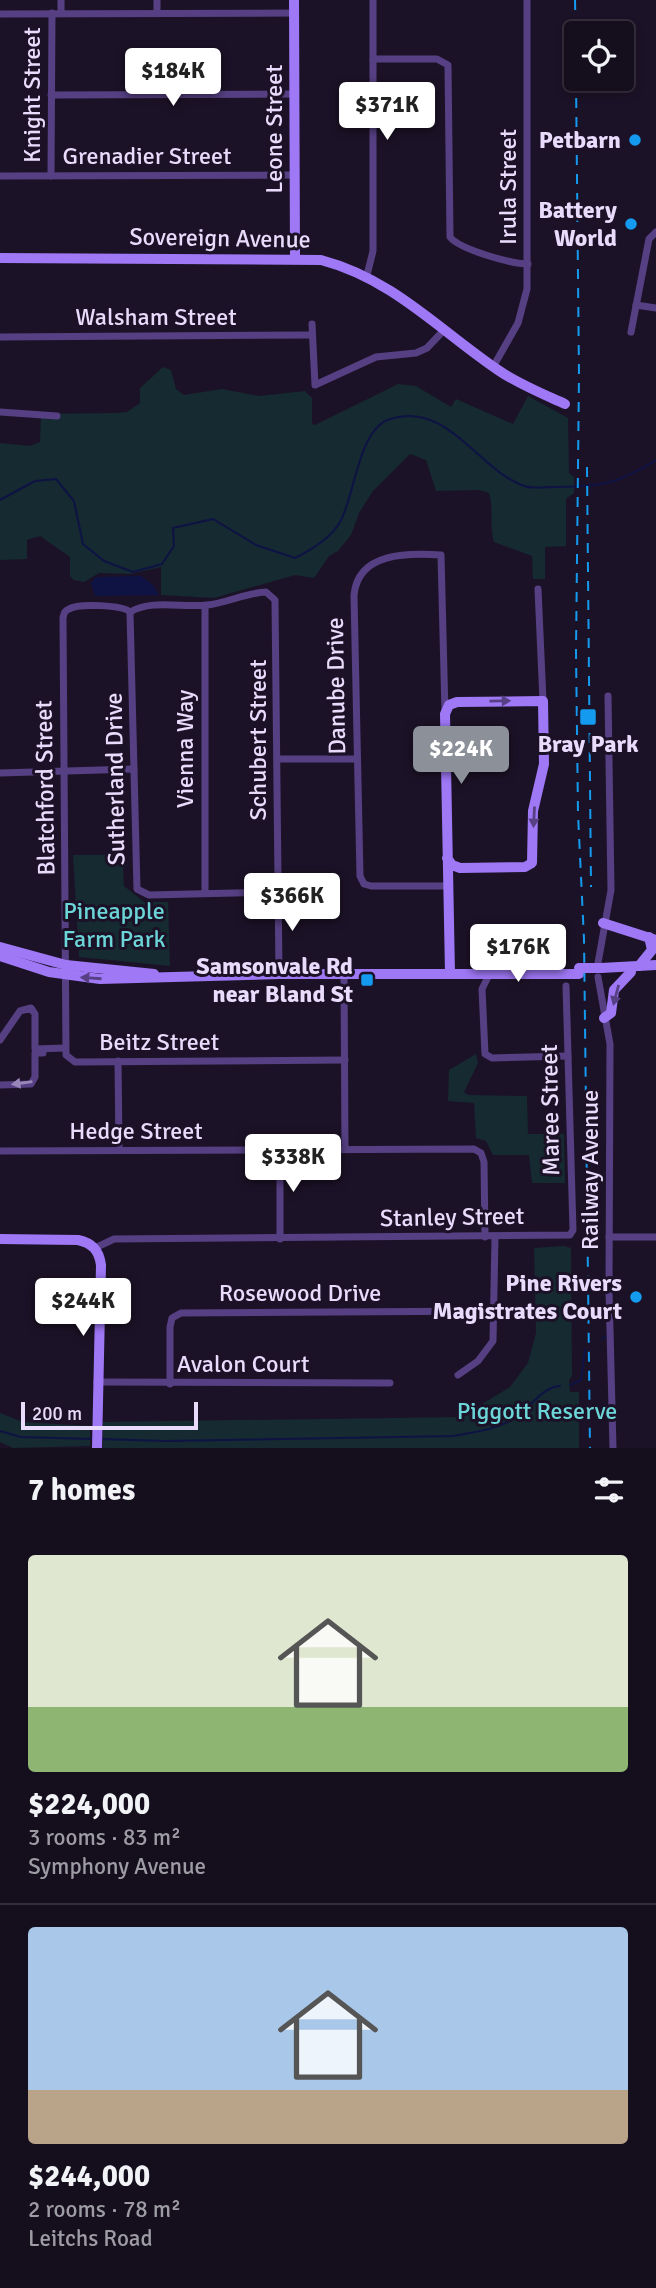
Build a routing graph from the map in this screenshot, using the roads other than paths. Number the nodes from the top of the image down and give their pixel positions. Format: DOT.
graph roads {
  1 [pos="61,0"];
  2 [pos="157,0"];
  3 [pos="295,0"];
  4 [pos="373,0"];
  5 [pos="527,0"];
  6 [pos="51,13"];
  7 [pos="61,13"];
  8 [pos="157,13"];
  9 [pos="294,13"];
  10 [pos="0,14"];
  11 [pos="373,59"];
  12 [pos="295,94"];
  13 [pos="51,95"];
  14 [pos="295,175"];
  15 [pos="0,176"];
  16 [pos="51,176"];
  17 [pos="656,233"];
  18 [pos="0,258"];
  19 [pos="295,258"];
  20 [pos="527,264"];
  21 [pos="367,275"];
  22 [pos="636,305"];
  23 [pos="656,308"];
  24 [pos="312,324"];
  25 [pos="445,329"];
  26 [pos="631,332"];
  27 [pos="312,335"];
  28 [pos="0,337"];
  29 [pos="493,366"];
  30 [pos="565,404"];
  31 [pos="0,412"];
  32 [pos="57,416"];
  33 [pos="538,589"];
  34 [pos="205,606"];
  35 [pos="130,612"];
  36 [pos="445,688"];
  37 [pos="608,696"];
  38 [pos="543,701"];
  39 [pos="457,702"];
  40 [pos="445,714"];
  41 [pos="277,759"];
  42 [pos="356,759"];
  43 [pos="134,769"];
  44 [pos="64,770"];
  45 [pos="0,773"];
  46 [pos="446,858"];
  47 [pos="460,868"];
  48 [pos="447,883"];
  49 [pos="278,892"];
  50 [pos="205,893"];
  51 [pos="603,923"];
  52 [pos="653,939"];
  53 [pos="0,947"];
  54 [pos="0,956"];
  55 [pos="656,965"];
  56 [pos="635,969"];
  57 [pos="66,970"];
  58 [pos="600,970"];
  59 [pos="450,972"];
  60 [pos="656,972"];
  61 [pos="480,973"];
  62 [pos="279,974"];
  63 [pos="344,974"];
  64 [pos="566,986"];
  65 [pos="482,989"];
  66 [pos="604,1018"];
  67 [pos="0,1040"];
  68 [pos="65,1050"];
  69 [pos="568,1056"];
  70 [pos="345,1060"];
  71 [pos="118,1061"];
  72 [pos="0,1086"];
  73 [pos="119,1149"];
  74 [pos="345,1149"];
  75 [pos="280,1150"];
  76 [pos="0,1151"];
  77 [pos="572,1234"];
  78 [pos="485,1237"];
  79 [pos="495,1237"];
  80 [pos="609,1237"];
  81 [pos="656,1237"];
  82 [pos="0,1239"];
  83 [pos="280,1239"];
  84 [pos="95,1248"];
  85 [pos="495,1311"];
  86 [pos="458,1375"];
  87 [pos="97,1382"];
  88 [pos="390,1383"];
  89 [pos="170,1384"];
  90 [pos="97,1448"];
  91 [pos="613,1448"];
  1 -- 7 [label="street"];
  2 -- 8 [label="street"];
  3 -- 9 [label="street, Leone Street"];
  4 -- 11 [label="street"];
  5 -- 20 [label="street, Irula Street"];
  6 -- 7 [label="street"];
  6 -- 10 [label="street"];
  6 -- 13 [label="street, Knight Street"];
  7 -- 8 [label="street"];
  8 -- 9 [label="street"];
  9 -- 12 [label="street, Leone Street"];
  11 -- 20 [label="street"];
  11 -- 21 [label="street"];
  12 -- 13 [label="street"];
  12 -- 14 [label="street, Leone Street"];
  13 -- 16 [label="street, Knight Street"];
  14 -- 16 [label="street, Grenadier Street"];
  14 -- 19 [label="street, Leone Street"];
  15 -- 16 [label="street, Grenadier Street"];
  17 -- 22 [label="street"];
  18 -- 19 [label="street, Sovereign Avenue"];
  19 -- 21 [label="street, Sovereign Avenue"];
  20 -- 29 [label="street, Irula Street"];
  21 -- 25 [label="street, Sovereign Avenue"];
  22 -- 23 [label="street"];
  22 -- 26 [label="street"];
  24 -- 27 [label="street"];
  25 -- 27 [label="street"];
  25 -- 29 [label="street, Sovereign Avenue"];
  27 -- 28 [label="street, Walsham Street"];
  29 -- 30 [label="street, Sovereign Avenue"];
  31 -- 32 [label="street"];
  33 -- 38 [label="street"];
  34 -- 35 [label="street"];
  34 -- 41 [label="street, Schubert Street"];
  34 -- 50 [label="street, Vienna Way"];
  35 -- 43 [label="street, Sutherland Drive"];
  35 -- 44 [label="street, Blatchford Street"];
  36 -- 39 [label="street"];
  36 -- 40 [label="street"];
  36 -- 42 [label="street, Danube Drive"];
  37 -- 51 [label="street, Railway Avenue"];
  39 -- 38 [label="street, one-way"];
  38 -- 47 [label="street, one-way"];
  39 -- 40 [label="street"];
  40 -- 46 [label="street"];
  41 -- 42 [label="street"];
  41 -- 49 [label="street, Schubert Street"];
  42 -- 48 [label="street, Danube Drive"];
  43 -- 44 [label="street"];
  43 -- 50 [label="street, Sutherland Drive"];
  44 -- 45 [label="street"];
  44 -- 57 [label="street, Blatchford Street"];
  46 -- 47 [label="street"];
  46 -- 48 [label="street"];
  47 -- 48 [label="street"];
  48 -- 59 [label="street"];
  49 -- 50 [label="street, Sutherland Drive"];
  49 -- 62 [label="street"];
  51 -- 52 [label="street"];
  51 -- 58 [label="street, Railway Avenue"];
  52 -- 56 [label="street"];
  53 -- 57 [label="street"];
  54 -- 57 [label="street"];
  55 -- 56 [label="street"];
  56 -- 58 [label="street"];
  56 -- 60 [label="street"];
  56 -- 66 [label="street, one-way"];
  57 -- 62 [label="street"];
  57 -- 68 [label="street, Beitz Street"];
  58 -- 61 [label="street, bridge"];
  58 -- 66 [label="street, Railway Avenue"];
  59 -- 61 [label="street"];
  59 -- 63 [label="street"];
  61 -- 65 [label="street"];
  61 -- 65 [label="street"];
  62 -- 63 [label="street"];
  63 -- 70 [label="street"];
  64 -- 69 [label="street, Maree Street"];
  65 -- 69 [label="street"];
  66 -- 80 [label="street, Railway Avenue"];
  67 -- 68 [label="street"];
  68 -- 71 [label="street, Beitz Street"];
  68 -- 72 [label="street, one-way"];
  69 -- 77 [label="street, Maree Street"];
  70 -- 71 [label="street, Beitz Street"];
  70 -- 74 [label="street"];
  71 -- 73 [label="street"];
  73 -- 75 [label="street, Hedge Street"];
  73 -- 76 [label="street, Hedge Street"];
  74 -- 75 [label="street, Hedge Street"];
  74 -- 78 [label="street, Hedge Street"];
  75 -- 83 [label="street"];
  77 -- 79 [label="street, Stanley Street"];
  78 -- 79 [label="street, Stanley Street"];
  78 -- 83 [label="street, Stanley Street"];
  79 -- 85 [label="street"];
  80 -- 81 [label="street"];
  80 -- 91 [label="street, Railway Avenue"];
  82 -- 84 [label="street, Stanley Street"];
  83 -- 84 [label="street, Stanley Street"];
  84 -- 87 [label="street"];
  85 -- 86 [label="street"];
  85 -- 89 [label="street, Rosewood Drive"];
  87 -- 89 [label="street, Avalon Court"];
  87 -- 90 [label="street"];
  88 -- 89 [label="street, Avalon Court"];
}
